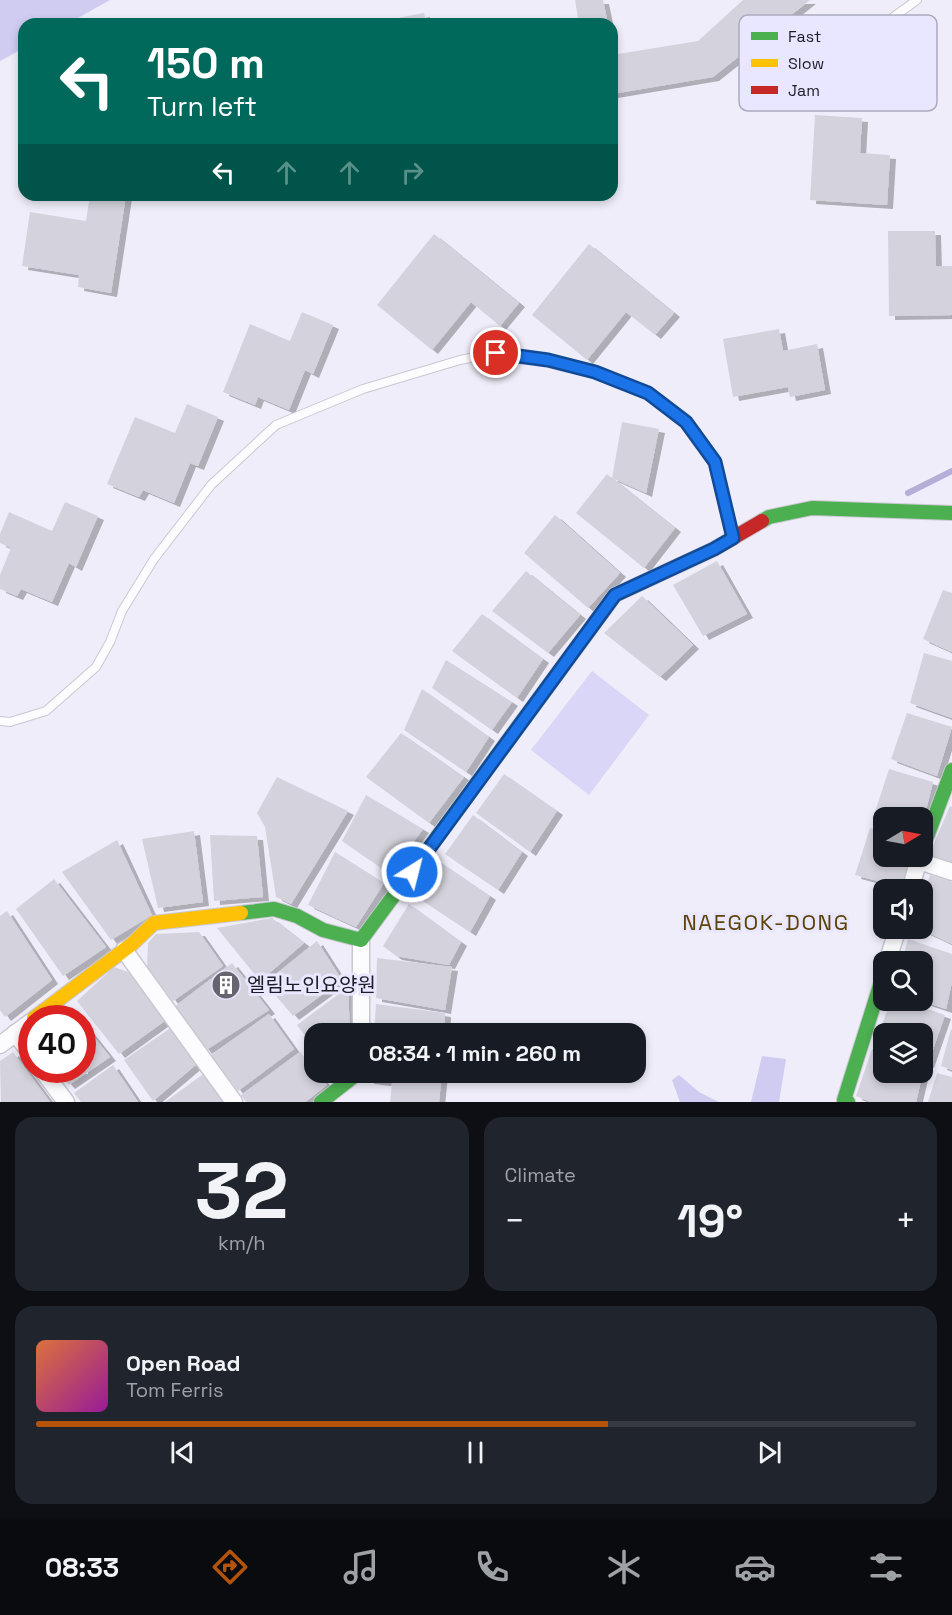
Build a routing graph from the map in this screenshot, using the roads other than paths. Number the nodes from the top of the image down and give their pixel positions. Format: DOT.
graph roads {
  1 [pos="917,0"];
  2 [pos="896,15"];
  3 [pos="952,513"];
  4 [pos="733,538"];
  5 [pos="0,721"];
  6 [pos="952,770"];
  7 [pos="933,821"];
  8 [pos="933,862"];
  9 [pos="952,872"];
  10 [pos="361,940"];
  11 [pos="124,950"];
  12 [pos="52,1005"];
  13 [pos="873,1008"];
  14 [pos="361,1023"];
  15 [pos="18,1031"];
  16 [pos="15,1033"];
  17 [pos="18,1037"];
  18 [pos="0,1045"];
  19 [pos="52,1083"];
  20 [pos="345,1083"];
  21 [pos="66,1102"];
  22 [pos="234,1102"];
  23 [pos="321,1102"];
  24 [pos="848,1102"];
  1 -- 2 [label="lane"];
  3 -- 4 [label="street"];
  4 -- 5 [label="lane"];
  4 -- 10 [label="street"];
  6 -- 7 [label="street"];
  8 -- 9 [label="street"];
  10 -- 11 [label="street"];
  10 -- 14 [label="street"];
  11 -- 12 [label="street"];
  11 -- 22 [label="street"];
  13 -- 24 [label="street"];
  15 -- 16 [label="street"];
  16 -- 17 [label="street"];
  16 -- 18 [label="street"];
  19 -- 21 [label="street"];
  20 -- 23 [label="street"];
}
